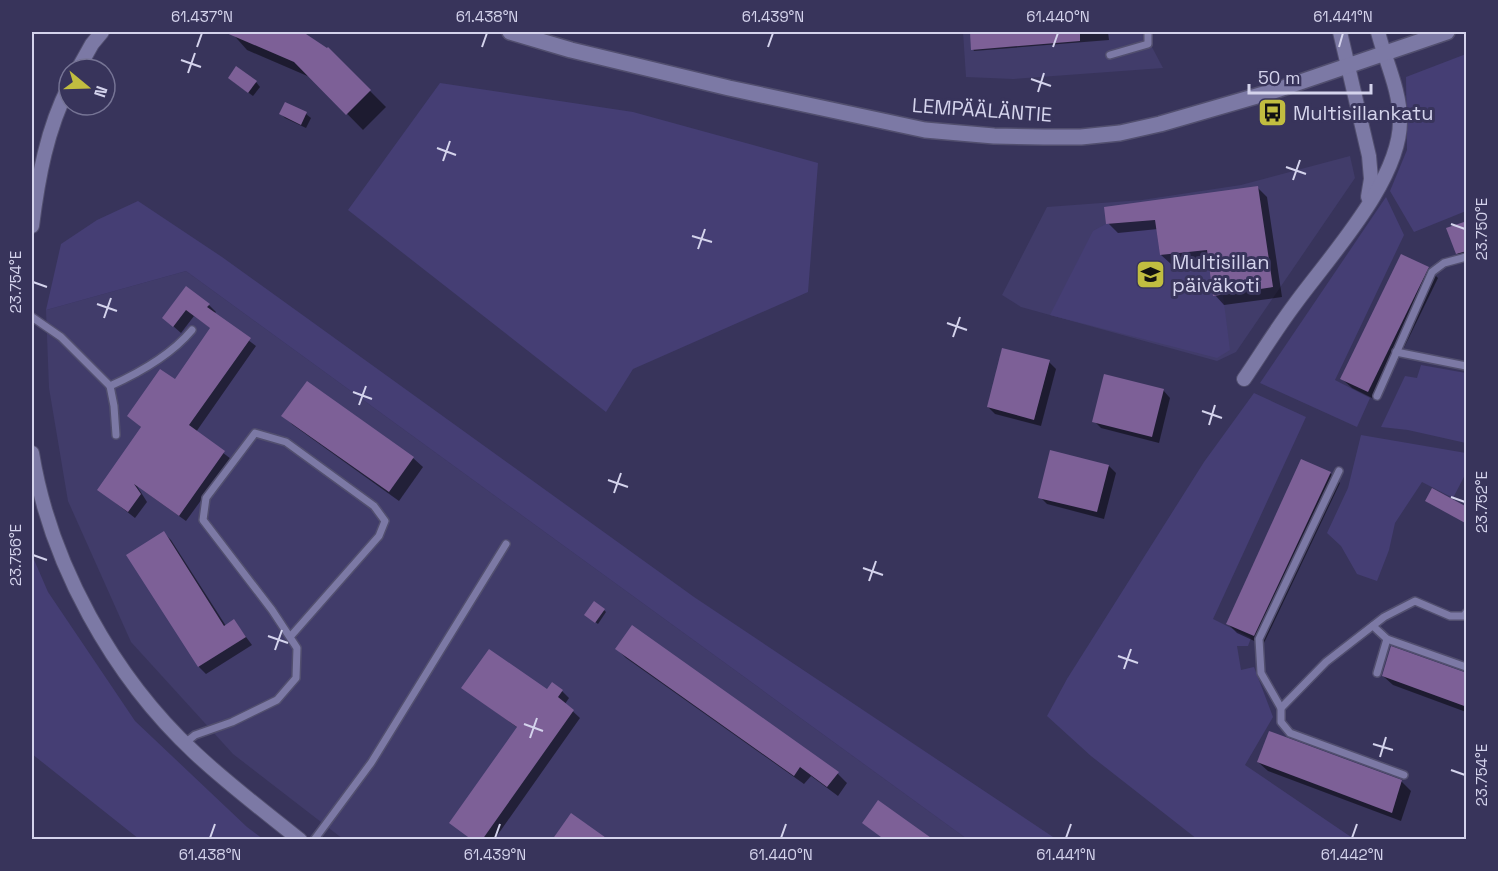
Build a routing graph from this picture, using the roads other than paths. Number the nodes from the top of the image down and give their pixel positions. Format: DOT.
graph roads {
  1 [pos="102,32"];
  2 [pos="510,32"];
  3 [pos="1148,32"];
  4 [pos="1340,32"];
  5 [pos="1378,32"];
  6 [pos="1447,32"];
  7 [pos="1383,54"];
  8 [pos="1110,55"];
  9 [pos="85,57"];
  10 [pos="1346,66"];
  11 [pos="57,116"];
  12 [pos="1366,208"];
  13 [pos="32,226"];
  14 [pos="1467,256"];
  15 [pos="32,317"];
  16 [pos="192,330"];
  17 [pos="1396,352"];
  18 [pos="1467,366"];
  19 [pos="1244,379"];
  20 [pos="110,386"];
  21 [pos="1377,396"];
  22 [pos="116,435"];
  23 [pos="32,453"];
  24 [pos="1339,471"];
  25 [pos="506,544"];
  26 [pos="1467,613"];
  27 [pos="1373,626"];
  28 [pos="290,637"];
  29 [pos="1387,639"];
  30 [pos="1467,667"];
  31 [pos="1377,673"];
  32 [pos="1281,708"];
  33 [pos="185,742"];
  34 [pos="1404,775"];
  35 [pos="300,840"];
  36 [pos="314,840"];
  1 -- 9 [label="street"];
  2 -- 10 [label="main road, LEMPÄÄLÄNTIE"];
  3 -- 8 [label="lane"];
  4 -- 10 [label="street"];
  5 -- 7 [label="street"];
  6 -- 7 [label="main road, LEMPÄÄLÄNTIE"];
  7 -- 10 [label="main road, LEMPÄÄLÄNTIE"];
  7 -- 12 [label="street"];
  10 -- 12 [label="street"];
  11 -- 13 [label="street"];
  12 -- 19 [label="street"];
  14 -- 17 [label="lane"];
  15 -- 20 [label="lane"];
  16 -- 20 [label="lane"];
  17 -- 18 [label="lane"];
  17 -- 21 [label="lane"];
  20 -- 22 [label="lane"];
  23 -- 33 [label="street"];
  24 -- 32 [label="lane"];
  25 -- 36 [label="lane"];
  26 -- 27 [label="lane"];
  27 -- 29 [label="lane"];
  27 -- 32 [label="lane"];
  28 -- 28 [label="lane"];
  28 -- 33 [label="lane"];
  29 -- 30 [label="lane"];
  29 -- 31 [label="lane"];
  32 -- 34 [label="lane"];
  33 -- 35 [label="street"];
}
